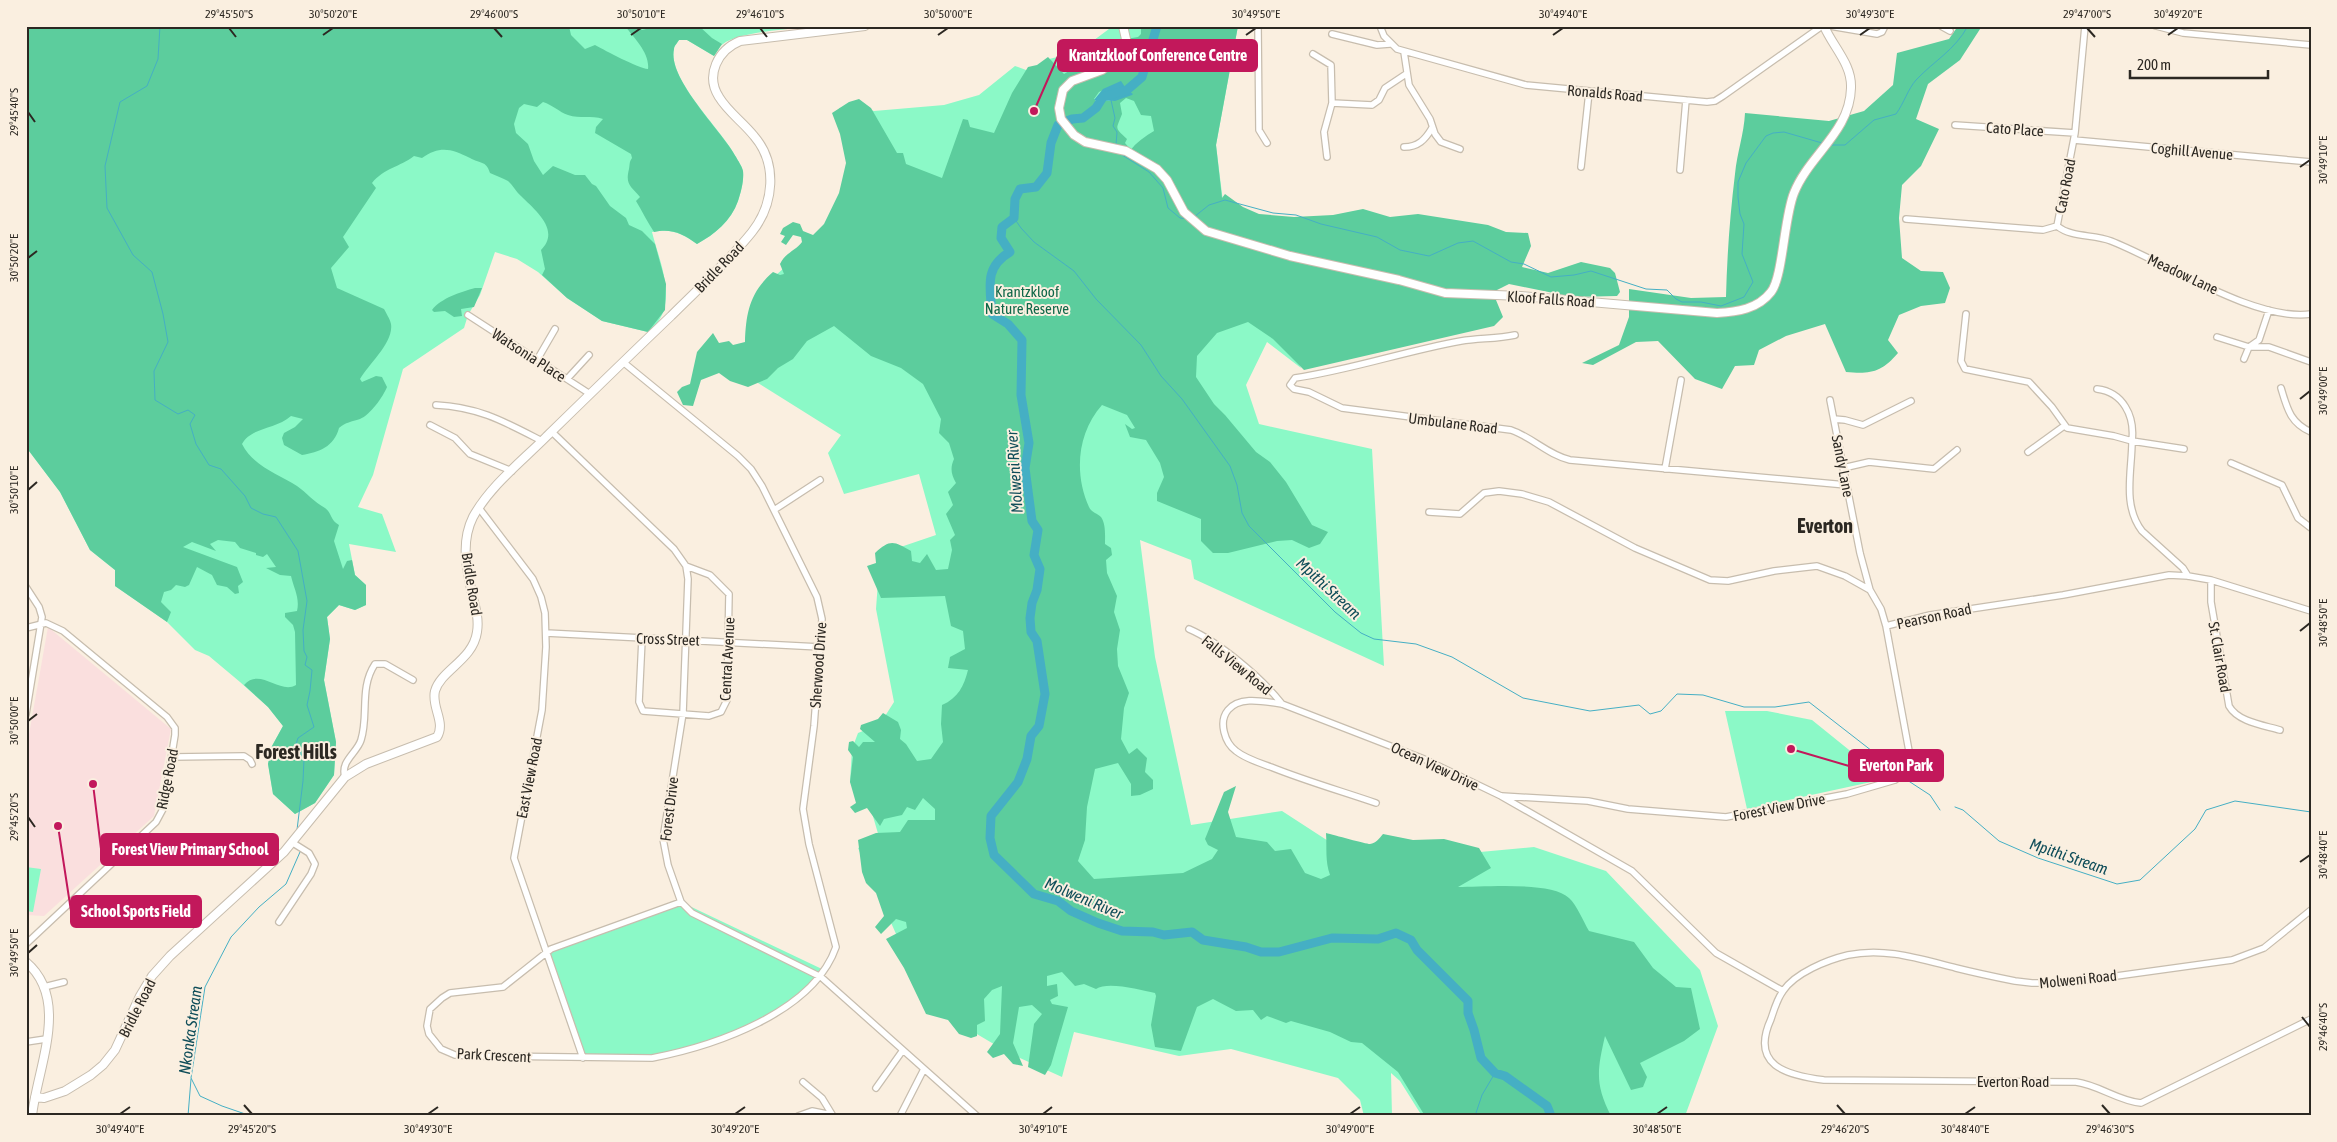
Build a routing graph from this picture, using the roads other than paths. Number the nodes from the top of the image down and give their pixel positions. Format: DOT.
graph roads {
  1 [pos="865,26"];
  2 [pos="1123,26"];
  3 [pos="1258,26"];
  4 [pos="1380,26"];
  5 [pos="1823,26"];
  6 [pos="1830,26"];
  7 [pos="1885,26"];
  8 [pos="1941,26"];
  9 [pos="2085,26"];
  10 [pos="2156,26"];
  11 [pos="1950,31"];
  12 [pos="1332,34"];
  13 [pos="1390,44"];
  14 [pos="2311,45"];
  15 [pos="1404,52"];
  16 [pos="1313,54"];
  17 [pos="1406,74"];
  18 [pos="1588,92"];
  19 [pos="1686,100"];
  20 [pos="1332,103"];
  21 [pos="1954,125"];
  22 [pos="1432,128"];
  23 [pos="2075,132"];
  24 [pos="2074,140"];
  25 [pos="1267,143"];
  26 [pos="1404,146"];
  27 [pos="1460,149"];
  28 [pos="1327,157"];
  29 [pos="2311,162"];
  30 [pos="1581,166"];
  31 [pos="1680,170"];
  32 [pos="1906,220"];
  33 [pos="2057,226"];
  34 [pos="2269,310"];
  35 [pos="1966,314"];
  36 [pos="2311,314"];
  37 [pos="468,315"];
  38 [pos="555,329"];
  39 [pos="1515,335"];
  40 [pos="2217,337"];
  41 [pos="2249,346"];
  42 [pos="589,355"];
  43 [pos="2244,359"];
  44 [pos="537,360"];
  45 [pos="623,362"];
  46 [pos="2311,362"];
  47 [pos="567,379"];
  48 [pos="1680,380"];
  49 [pos="2281,388"];
  50 [pos="2097,389"];
  51 [pos="590,394"];
  52 [pos="1830,400"];
  53 [pos="1911,401"];
  54 [pos="436,405"];
  55 [pos="1834,419"];
  56 [pos="430,425"];
  57 [pos="2064,426"];
  58 [pos="552,432"];
  59 [pos="2311,432"];
  60 [pos="542,441"];
  61 [pos="2132,441"];
  62 [pos="2184,449"];
  63 [pos="1957,450"];
  64 [pos="2028,452"];
  65 [pos="2231,463"];
  66 [pos="1843,468"];
  67 [pos="1665,469"];
  68 [pos="512,471"];
  69 [pos="820,480"];
  70 [pos="1846,485"];
  71 [pos="479,508"];
  72 [pos="774,510"];
  73 [pos="1429,512"];
  74 [pos="2311,528"];
  75 [pos="686,566"];
  76 [pos="2188,576"];
  77 [pos="2211,580"];
  78 [pos="26,587"];
  79 [pos="1870,590"];
  80 [pos="2311,611"];
  81 [pos="42,623"];
  82 [pos="1886,626"];
  83 [pos="26,628"];
  84 [pos="1189,629"];
  85 [pos="546,633"];
  86 [pos="642,638"];
  87 [pos="686,640"];
  88 [pos="730,642"];
  89 [pos="820,647"];
  90 [pos="413,680"];
  91 [pos="1282,704"];
  92 [pos="683,713"];
  93 [pos="26,714"];
  94 [pos="2280,730"];
  95 [pos="173,757"];
  96 [pos="252,764"];
  97 [pos="344,777"];
  98 [pos="1501,796"];
  99 [pos="1376,803"];
  100 [pos="293,843"];
  101 [pos="681,902"];
  102 [pos="2311,910"];
  103 [pos="279,922"];
  104 [pos="26,944"];
  105 [pos="546,951"];
  106 [pos="26,962"];
  107 [pos="821,977"];
  108 [pos="64,982"];
  109 [pos="44,987"];
  110 [pos="1783,991"];
  111 [pos="2311,1019"];
  112 [pos="46,1039"];
  113 [pos="26,1042"];
  114 [pos="903,1050"];
  115 [pos="583,1058"];
  116 [pos="924,1069"];
  117 [pos="803,1082"];
  118 [pos="38,1083"];
  119 [pos="876,1088"];
  120 [pos="35,1097"];
  121 [pos="48,1097"];
  122 [pos="33,1112"];
  123 [pos="798,1116"];
  124 [pos="833,1116"];
  125 [pos="900,1116"];
  126 [pos="977,1116"];
  1 -- 45 [label="main road, Bridle Road"];
  2 -- 5 [label="main road, Kloof Falls Road"];
  3 -- 25 [label="street"];
  4 -- 13 [label="street"];
  5 -- 19 [label="street, Ronalds Road"];
  6 -- 7 [label="street"];
  8 -- 11 [label="street"];
  9 -- 23 [label="street, Cato Road"];
  10 -- 14 [label="street"];
  12 -- 13 [label="street"];
  13 -- 15 [label="street, Ronalds Road"];
  15 -- 17 [label="street"];
  15 -- 18 [label="street, Ronalds Road"];
  16 -- 20 [label="street"];
  17 -- 20 [label="street"];
  17 -- 22 [label="street"];
  18 -- 19 [label="street, Ronalds Road"];
  18 -- 30 [label="street"];
  19 -- 31 [label="street"];
  20 -- 28 [label="street"];
  21 -- 23 [label="street, Cato Place"];
  22 -- 26 [label="street"];
  22 -- 27 [label="street"];
  23 -- 24 [label="street, Cato Road"];
  24 -- 29 [label="street, Coghill Avenue"];
  24 -- 33 [label="street, Cato Road"];
  32 -- 33 [label="street, Cato Road"];
  33 -- 34 [label="street, Meadow Lane"];
  34 -- 36 [label="street, Meadow Lane"];
  34 -- 41 [label="street"];
  35 -- 57 [label="street"];
  37 -- 44 [label="street, Watsonia Place"];
  38 -- 44 [label="street"];
  39 -- 67 [label="street, Umbulane Road"];
  40 -- 41 [label="street"];
  41 -- 43 [label="street"];
  41 -- 46 [label="street"];
  42 -- 47 [label="street"];
  44 -- 47 [label="street, Watsonia Place"];
  45 -- 51 [label="main road, Bridle Road"];
  45 -- 72 [label="street, Sherwood Drive"];
  47 -- 51 [label="street, Watsonia Place"];
  48 -- 67 [label="street"];
  49 -- 59 [label="street"];
  50 -- 61 [label="street"];
  51 -- 58 [label="main road, Bridle Road"];
  52 -- 55 [label="street, Sandy Lane"];
  53 -- 55 [label="street"];
  54 -- 60 [label="street"];
  55 -- 66 [label="street, Sandy Lane"];
  56 -- 68 [label="street"];
  57 -- 61 [label="street"];
  57 -- 64 [label="street"];
  58 -- 60 [label="main road, Bridle Road"];
  58 -- 75 [label="street"];
  60 -- 68 [label="main road, Bridle Road"];
  61 -- 62 [label="street"];
  61 -- 76 [label="street"];
  63 -- 66 [label="street"];
  65 -- 74 [label="street"];
  66 -- 70 [label="street, Sandy Lane"];
  67 -- 70 [label="street, Umbulane Road"];
  68 -- 71 [label="main road, Bridle Road"];
  69 -- 72 [label="street"];
  70 -- 79 [label="street, Sandy Lane"];
  71 -- 85 [label="street, East View Road"];
  71 -- 97 [label="main road, Bridle Road"];
  72 -- 89 [label="street, Sherwood Drive"];
  73 -- 79 [label="street"];
  75 -- 87 [label="street, Forest Drive"];
  75 -- 88 [label="street, Central Avenue"];
  76 -- 77 [label="street, Pearson Road"];
  76 -- 82 [label="street, Pearson Road"];
  77 -- 80 [label="street, Pearson Road"];
  77 -- 94 [label="street, St. Clair Road"];
  78 -- 81 [label="street"];
  79 -- 82 [label="street, Pearson Road"];
  81 -- 83 [label="street"];
  81 -- 93 [label="street"];
  81 -- 95 [label="street, Ridge Road"];
  82 -- 98 [label="street, Forest View Drive"];
  84 -- 91 [label="street, Falls View Road"];
  85 -- 86 [label="street, Cross Street"];
  85 -- 105 [label="street, East View Road"];
  86 -- 87 [label="street, Cross Street"];
  86 -- 92 [label="street, Central Avenue"];
  87 -- 88 [label="street, Cross Street"];
  87 -- 92 [label="street, Forest Drive"];
  88 -- 89 [label="street, Cross Street"];
  88 -- 92 [label="street, Central Avenue"];
  89 -- 107 [label="street, Sherwood Drive"];
  90 -- 97 [label="street"];
  91 -- 98 [label="street, Ocean View Drive"];
  91 -- 99 [label="street, Ocean View Drive"];
  92 -- 101 [label="street, Forest Drive"];
  95 -- 96 [label="street"];
  95 -- 104 [label="street, Ridge Road"];
  97 -- 100 [label="main road, Bridle Road"];
  98 -- 110 [label="street, Ocean View Drive"];
  100 -- 103 [label="street"];
  100 -- 121 [label="main road, Bridle Road"];
  101 -- 105 [label="street, Park Crescent"];
  101 -- 107 [label="street"];
  102 -- 110 [label="street, Molweni Road"];
  105 -- 115 [label="street, East View Road"];
  105 -- 115 [label="street, Park Crescent"];
  106 -- 109 [label="main road"];
  107 -- 114 [label="street"];
  107 -- 115 [label="street, Park Crescent"];
  108 -- 109 [label="street"];
  109 -- 112 [label="main road"];
  110 -- 111 [label="street, Everton Road"];
  112 -- 113 [label="street"];
  112 -- 118 [label="main road"];
  114 -- 116 [label="street"];
  114 -- 119 [label="street"];
  116 -- 125 [label="street"];
  116 -- 126 [label="street"];
  117 -- 124 [label="street"];
  118 -- 120 [label="main road"];
  118 -- 121 [label="main road"];
  120 -- 121 [label="main road"];
  120 -- 122 [label="main road"];
  121 -- 122 [label="main road, Bridle Road"];
  123 -- 124 [label="street"];
}
